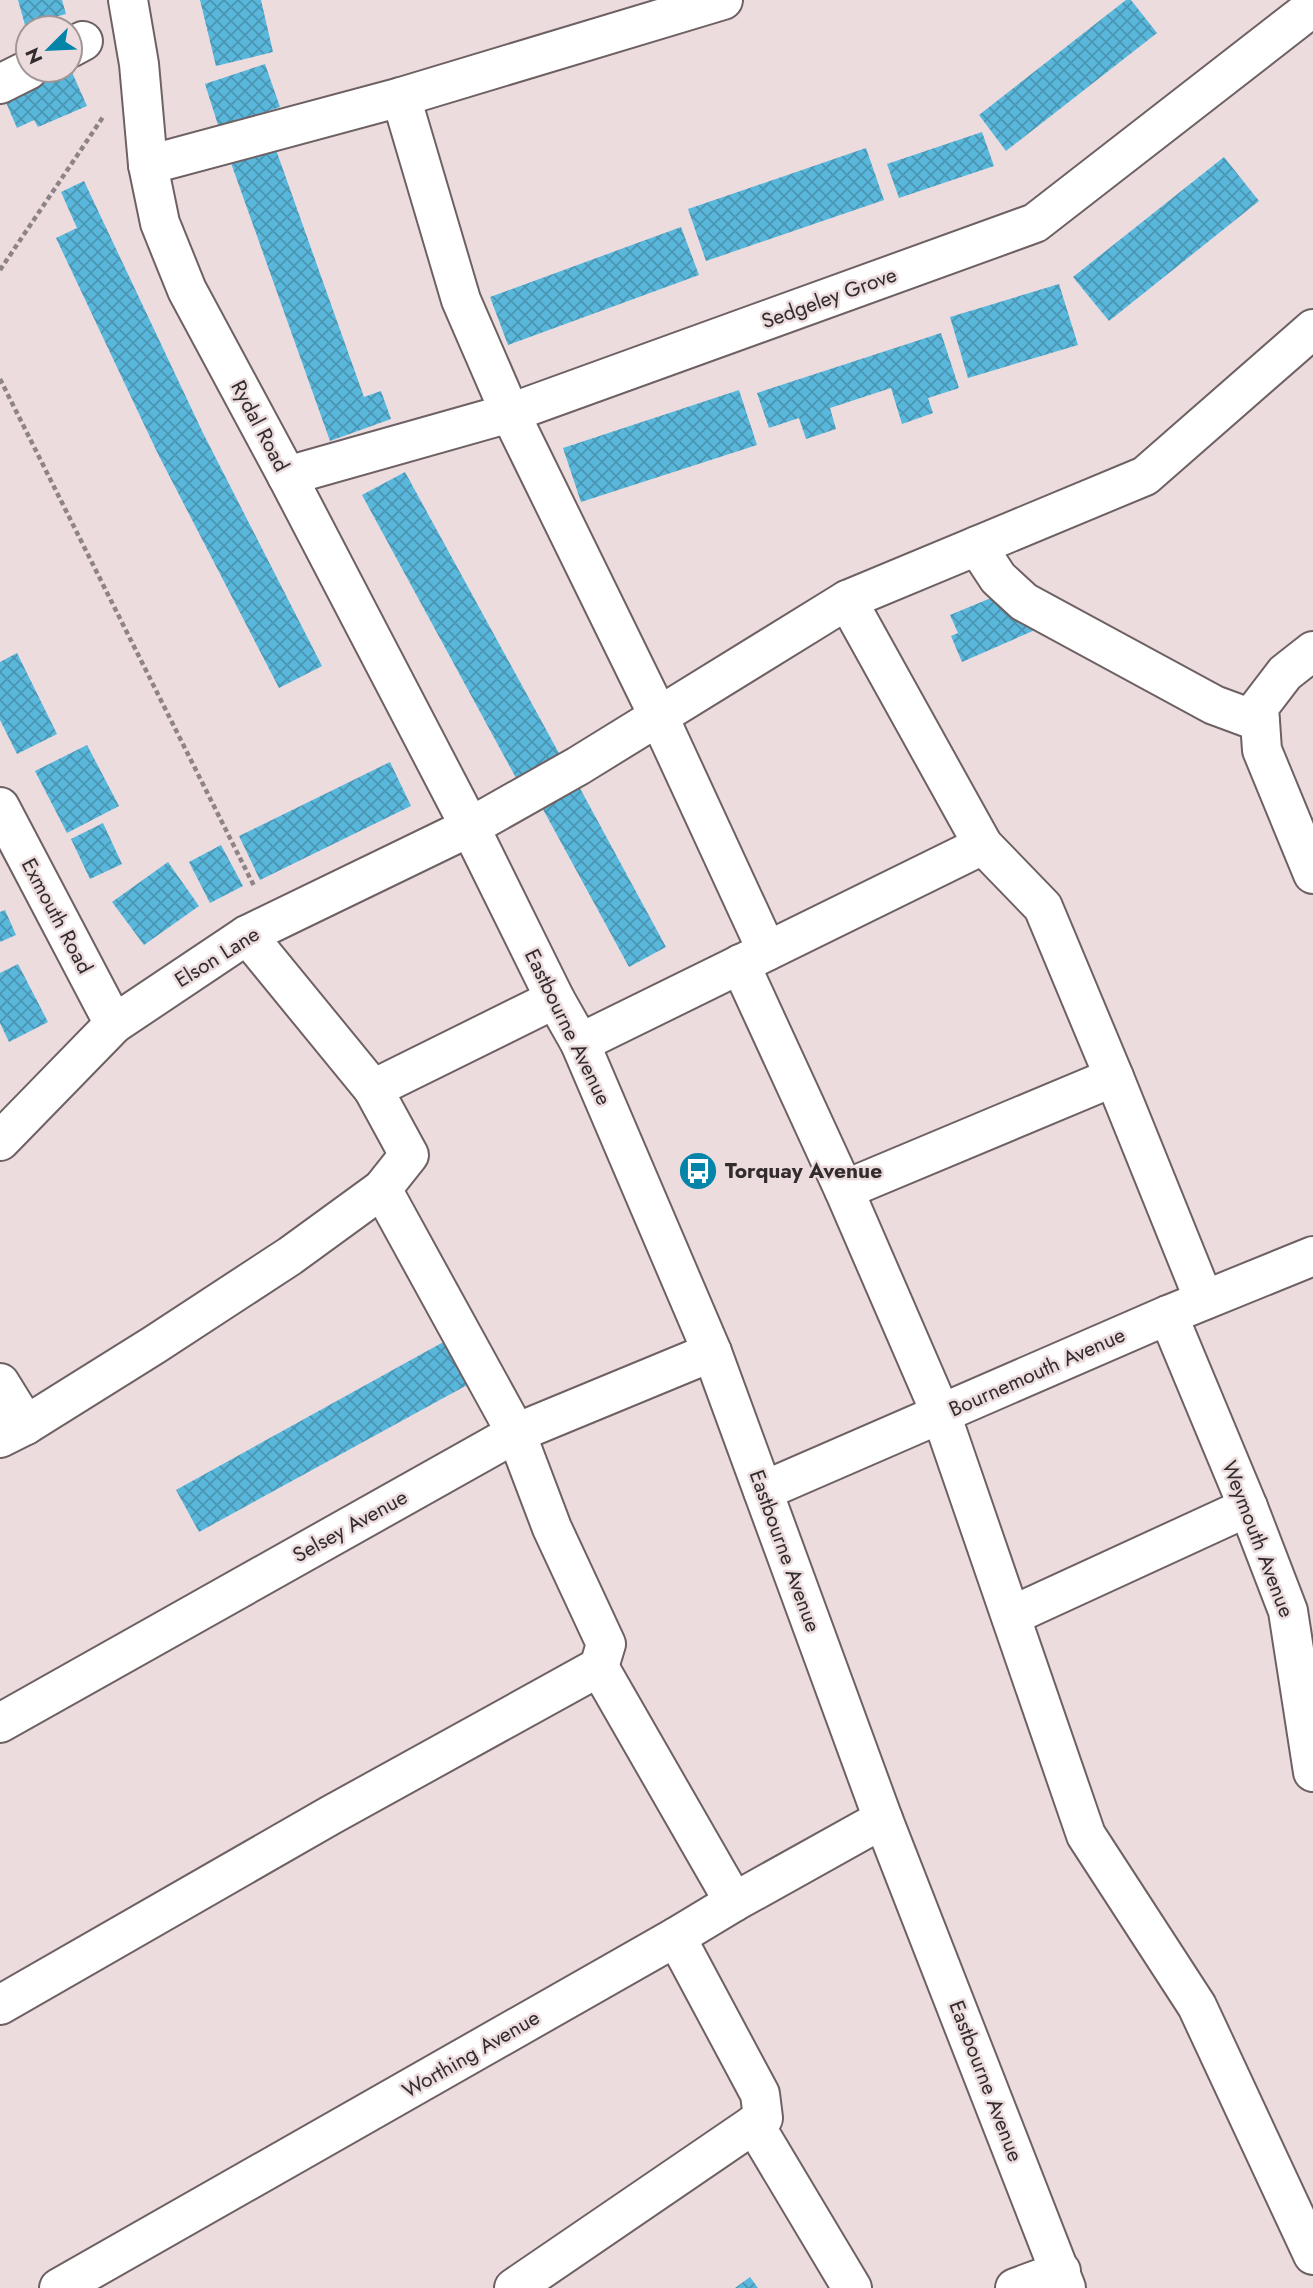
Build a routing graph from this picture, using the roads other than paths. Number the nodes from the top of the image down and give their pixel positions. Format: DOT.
graph roads {
  1 [pos="128,0"];
  2 [pos="723,0"];
  3 [pos="1313,7"];
  4 [pos="401,97"];
  5 [pos="148,165"];
  6 [pos="1313,329"];
  7 [pos="510,413"];
  8 [pos="287,476"];
  9 [pos="977,546"];
  10 [pos="847,600"];
  11 [pos="1313,651"];
  12 [pos="658,715"];
  13 [pos="1260,722"];
  14 [pos="0,807"];
  15 [pos="470,827"];
  16 [pos="983,845"];
  17 [pos="1313,874"];
  18 [pos="260,929"];
  19 [pos="754,958"];
  20 [pos="555,999"];
  21 [pos="114,1024"];
  22 [pos="580,1043"];
  23 [pos="1114,1077"];
  24 [pos="373,1089"];
  25 [pos="0,1141"];
  26 [pos="382,1189"];
  27 [pos="844,1190"];
  28 [pos="1313,1256"];
  29 [pos="1204,1300"];
  30 [pos="1168,1315"];
  31 [pos="712,1352"];
  32 [pos="0,1384"];
  33 [pos="941,1414"];
  34 [pos="13,1432"];
  35 [pos="516,1433"];
  36 [pos="763,1491"];
  37 [pos="1248,1507"];
  38 [pos="1011,1616"];
  39 [pos="599,1667"];
  40 [pos="0,1723"];
  41 [pos="1313,1772"];
  42 [pos="883,1819"];
  43 [pos="734,1902"];
  44 [pos="676,1937"];
  45 [pos="0,2006"];
  46 [pos="754,2124"];
  47 [pos="1313,2255"];
  48 [pos="1063,2280"];
  49 [pos="58,2288"];
  50 [pos="514,2288"];
  51 [pos="852,2288"];
  52 [pos="1015,2288"];
  1 -- 5 [label="street, Rydal Road"];
  2 -- 4 [label="street"];
  3 -- 7 [label="street, Sedgeley Grove"];
  4 -- 5 [label="street"];
  4 -- 7 [label="street"];
  5 -- 8 [label="street, Rydal Road"];
  6 -- 9 [label="street, Elson Lane"];
  7 -- 8 [label="street, Sedgeley Grove"];
  7 -- 12 [label="street"];
  8 -- 15 [label="street, Rydal Road"];
  9 -- 10 [label="street, Elson Lane"];
  9 -- 13 [label="street"];
  10 -- 12 [label="street, Elson Lane"];
  10 -- 16 [label="street"];
  11 -- 13 [label="street"];
  12 -- 15 [label="street, Elson Lane"];
  12 -- 19 [label="street"];
  13 -- 17 [label="street"];
  14 -- 21 [label="street, Exmouth Road"];
  15 -- 18 [label="street, Elson Lane"];
  15 -- 20 [label="street, Eastbourne Avenue"];
  16 -- 19 [label="street"];
  16 -- 23 [label="street"];
  18 -- 21 [label="street, Elson Lane"];
  18 -- 24 [label="street"];
  19 -- 22 [label="street"];
  19 -- 27 [label="street"];
  20 -- 22 [label="street, Eastbourne Avenue"];
  20 -- 24 [label="street"];
  21 -- 25 [label="street, Elson Lane"];
  22 -- 31 [label="street, Eastbourne Avenue"];
  23 -- 27 [label="street"];
  23 -- 29 [label="street"];
  24 -- 26 [label="street"];
  26 -- 34 [label="street"];
  26 -- 35 [label="street"];
  27 -- 33 [label="street"];
  28 -- 29 [label="street, Bournemouth Avenue"];
  29 -- 30 [label="street, Bournemouth Avenue"];
  30 -- 33 [label="street, Bournemouth Avenue"];
  30 -- 37 [label="street, Weymouth Avenue"];
  31 -- 35 [label="street, Selsey Avenue"];
  31 -- 36 [label="street, Eastbourne Avenue"];
  32 -- 34 [label="street"];
  33 -- 36 [label="street, Bournemouth Avenue"];
  33 -- 38 [label="street"];
  35 -- 39 [label="street"];
  35 -- 40 [label="street, Selsey Avenue"];
  36 -- 42 [label="street, Eastbourne Avenue"];
  37 -- 38 [label="street"];
  37 -- 41 [label="street, Weymouth Avenue"];
  38 -- 47 [label="street"];
  39 -- 43 [label="street"];
  39 -- 45 [label="street"];
  42 -- 43 [label="street, Worthing Avenue"];
  42 -- 48 [label="street, Eastbourne Avenue"];
  43 -- 44 [label="street, Worthing Avenue"];
  44 -- 46 [label="street"];
  44 -- 49 [label="street, Worthing Avenue"];
  46 -- 50 [label="street"];
  46 -- 51 [label="street"];
  48 -- 52 [label="street"];
}
